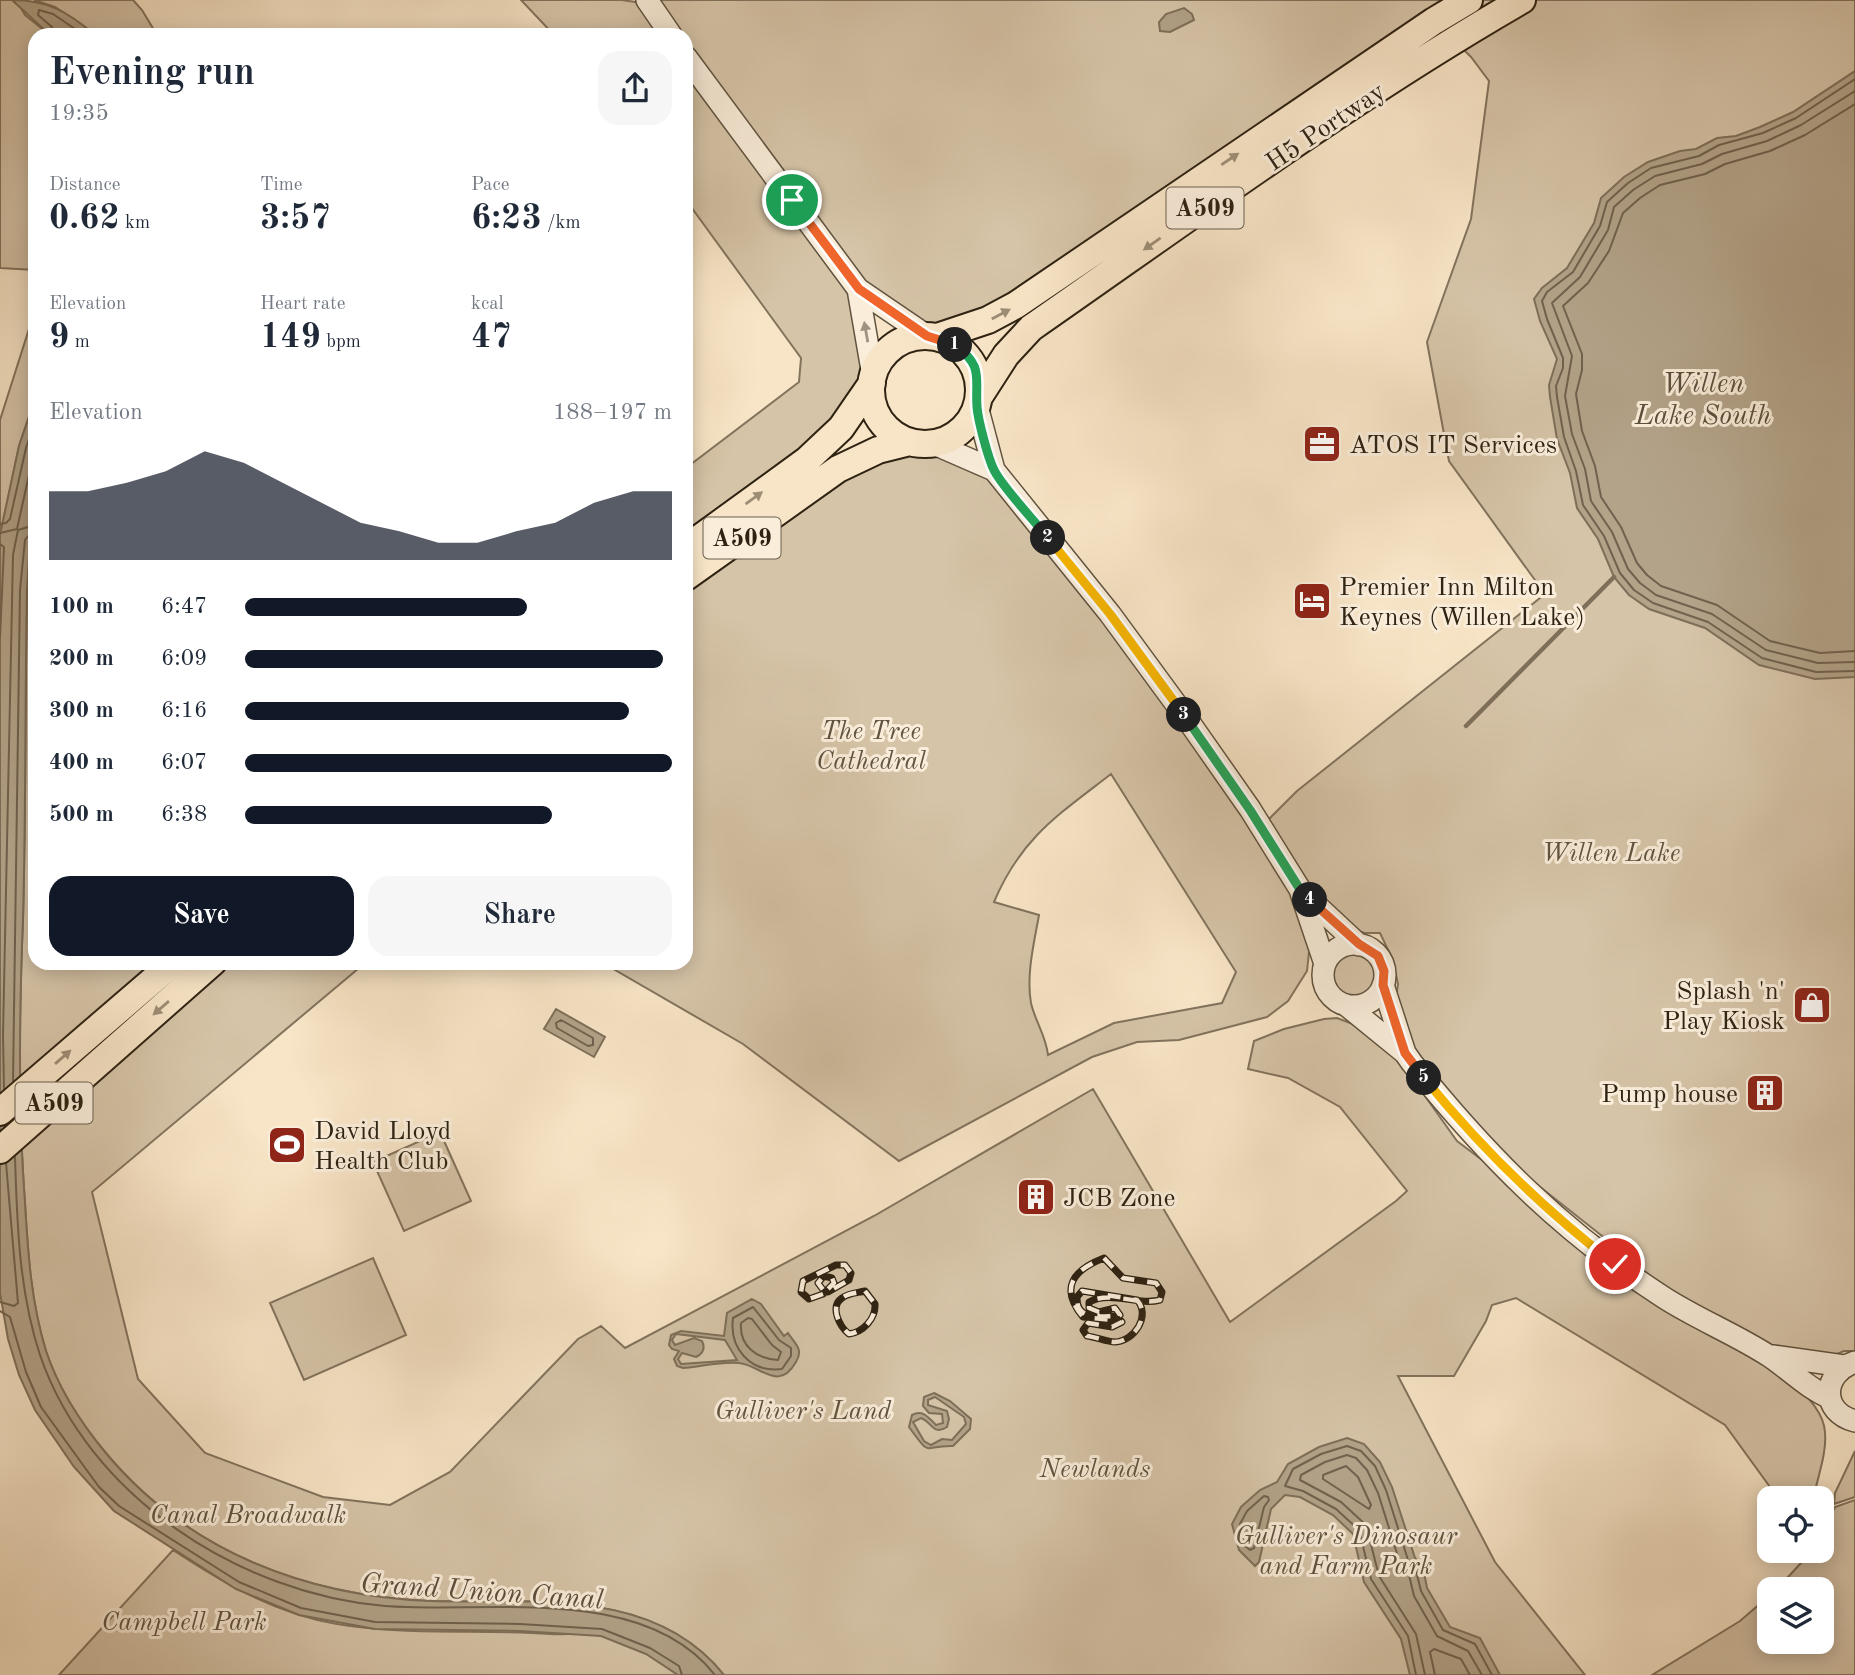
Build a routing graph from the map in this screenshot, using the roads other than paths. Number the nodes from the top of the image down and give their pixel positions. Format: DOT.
graph roads {
  1 [pos="1522,0"];
  2 [pos="646,1"];
  3 [pos="1472,9"];
  4 [pos="666,28"];
  5 [pos="693,66"];
  6 [pos="859,289"];
  7 [pos="932,336"];
  8 [pos="873,379"];
  9 [pos="978,401"];
  10 [pos="921,442"];
  11 [pos="994,470"];
  12 [pos="790,488"];
  13 [pos="693,544"];
  14 [pos="693,571"];
  15 [pos="1301,891"];
  16 [pos="1359,944"];
  17 [pos="1325,964"];
  18 [pos="165,970"];
  19 [pos="204,970"];
  20 [pos="1383,985"];
  21 [pos="1346,1005"];
  22 [pos="1405,1053"];
  23 [pos="0,1112"];
  24 [pos="0,1150"];
  25 [pos="1769,1356"];
  26 [pos="1849,1364"];
  27 [pos="1830,1398"];
  28 [pos="1855,1421"];
  1 -- 3 [label="main road, H5 Portway / A509"];
  2 -- 4 [label="street"];
  7 -- 3 [label="main road, H5 Portway / A509, one-way"];
  3 -- 9 [label="main road, H5 Portway / A509, one-way"];
  5 -- 6 [label="street"];
  6 -- 7 [label="street"];
  8 -- 6 [label="street, one-way"];
  7 -- 8 [label="main road, A509"];
  7 -- 9 [label="main road"];
  8 -- 10 [label="main road"];
  8 -- 12 [label="main road, A509"];
  9 -- 10 [label="main road, A509"];
  9 -- 11 [label="street"];
  10 -- 11 [label="street"];
  10 -- 12 [label="main road, A509"];
  11 -- 15 [label="street"];
  13 -- 12 [label="main road, A509, one-way"];
  12 -- 14 [label="main road, A509"];
  15 -- 16 [label="street"];
  15 -- 17 [label="street"];
  16 -- 17 [label="street"];
  16 -- 20 [label="street"];
  17 -- 21 [label="street"];
  23 -- 18 [label="main road, A509, one-way"];
  19 -- 24 [label="main road, A509, one-way"];
  20 -- 21 [label="street"];
  20 -- 22 [label="street"];
  21 -- 22 [label="street"];
  22 -- 25 [label="street"];
  25 -- 26 [label="street"];
  25 -- 27 [label="street"];
  26 -- 27 [label="street"];
  27 -- 28 [label="street"];
}
